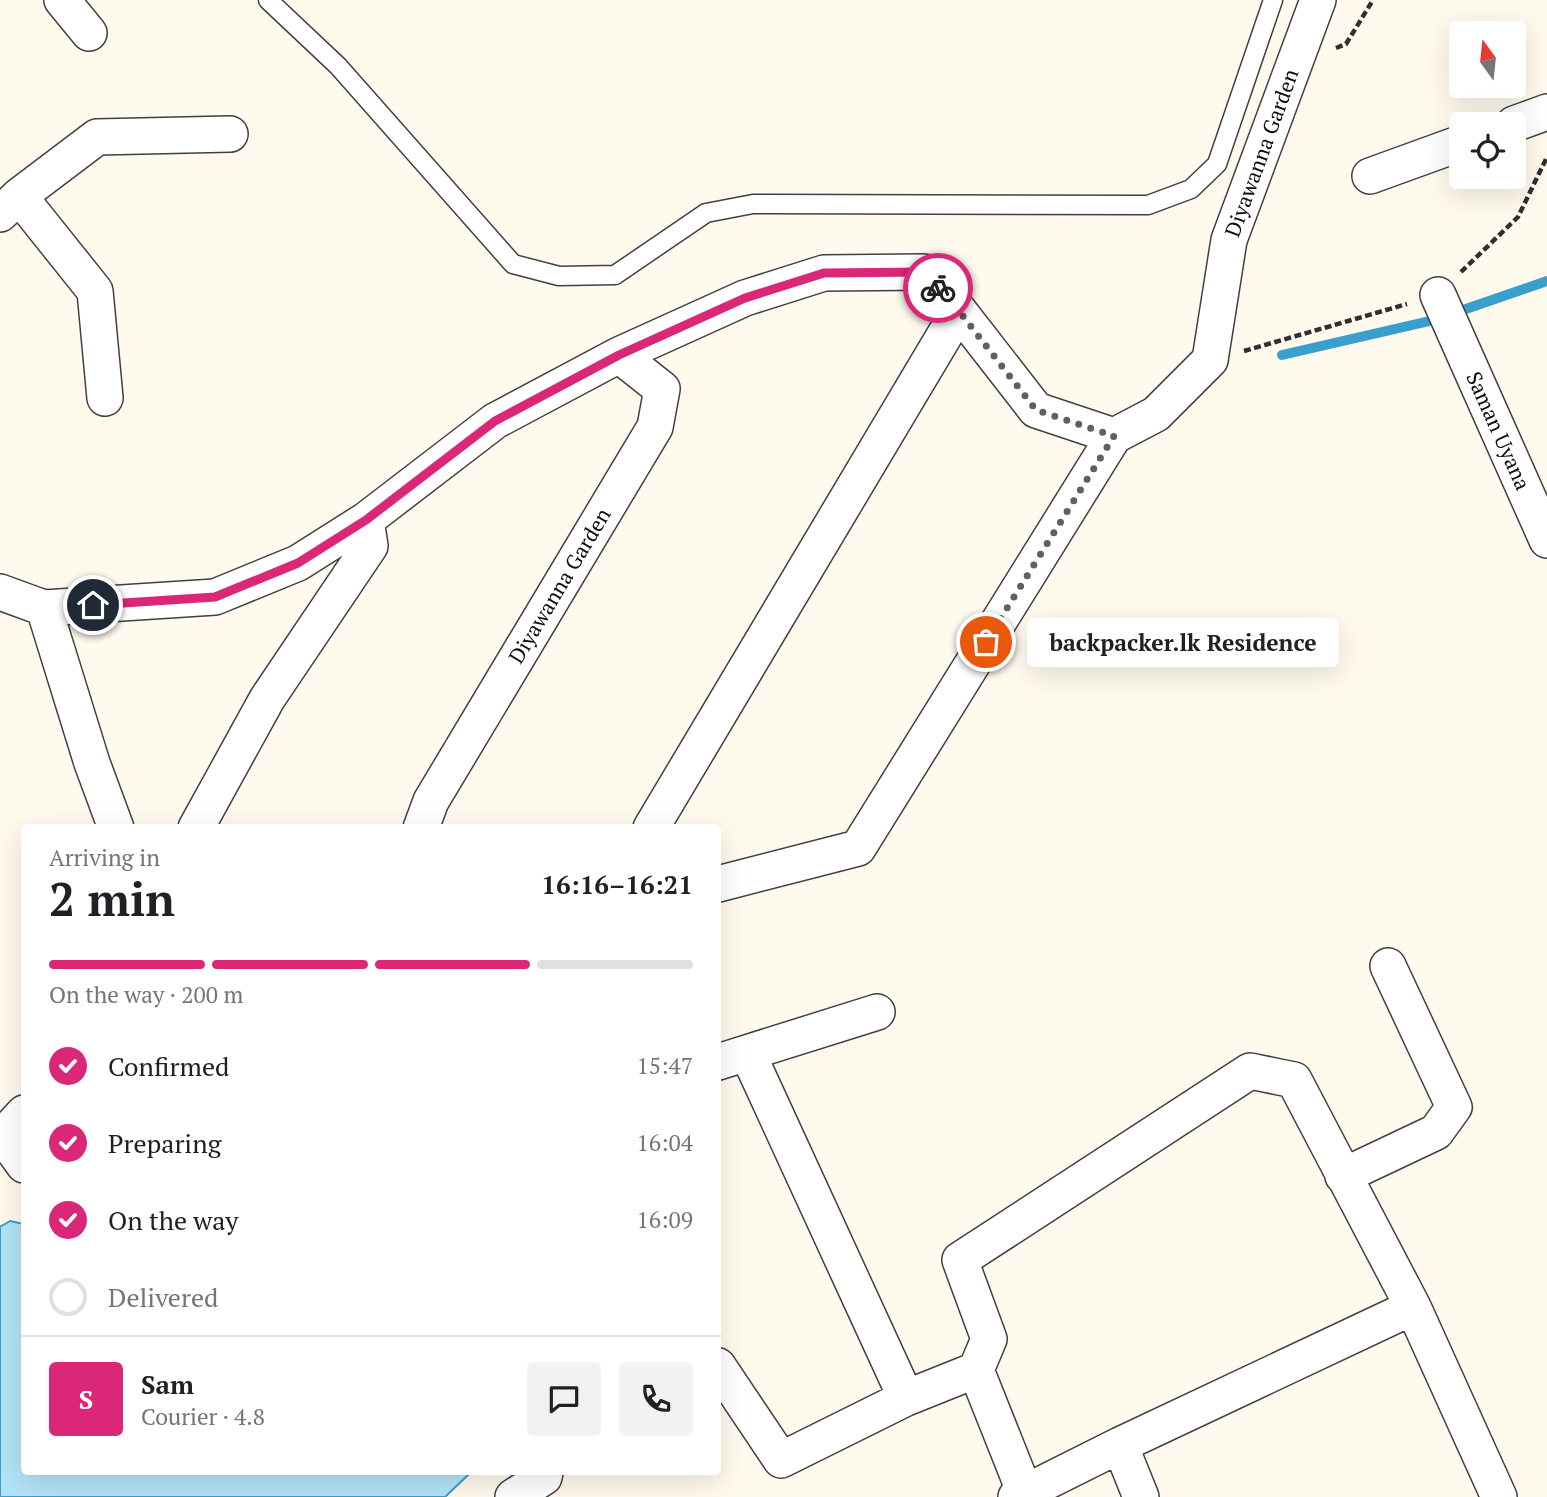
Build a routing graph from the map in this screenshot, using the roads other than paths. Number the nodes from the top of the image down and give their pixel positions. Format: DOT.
graph roads {
  1 [pos="62,0"];
  2 [pos="268,0"];
  3 [pos="1273,0"];
  4 [pos="1318,0"];
  5 [pos="89,33"];
  6 [pos="1547,112"];
  7 [pos="1526,120"];
  8 [pos="230,134"];
  9 [pos="1449,147"];
  10 [pos="1370,176"];
  11 [pos="10,205"];
  12 [pos="1443,308"];
  13 [pos="959,311"];
  14 [pos="619,355"];
  15 [pos="105,398"];
  16 [pos="1114,436"];
  17 [pos="1537,490"];
  18 [pos="366,520"];
  19 [pos="1547,540"];
  20 [pos="0,592"];
  21 [pos="44,608"];
  22 [pos="115,824"];
  23 [pos="198,824"];
  24 [pos="423,824"];
  25 [pos="653,824"];
  26 [pos="721,883"];
  27 [pos="1388,966"];
  28 [pos="877,1012"];
  29 [pos="733,1058"];
  30 [pos="9,1127"];
  31 [pos="21,1157"];
  32 [pos="1343,1175"];
  33 [pos="1413,1307"];
  34 [pos="721,1370"];
  35 [pos="976,1370"];
  36 [pos="906,1398"];
  37 [pos="1120,1444"];
  38 [pos="544,1475"];
  39 [pos="1021,1495"];
  40 [pos="513,1497"];
  41 [pos="1141,1497"];
  42 [pos="1499,1497"];
  1 -- 5 [label="street"];
  2 -- 3 [label="lane"];
  4 -- 16 [label="street, Diyawanna Garden"];
  6 -- 7 [label="street"];
  8 -- 11 [label="street"];
  9 -- 10 [label="street"];
  11 -- 15 [label="street"];
  12 -- 17 [label="street, Saman Uyana"];
  13 -- 14 [label="street"];
  13 -- 16 [label="street"];
  13 -- 25 [label="street"];
  14 -- 18 [label="street"];
  14 -- 24 [label="street, Diyawanna Garden"];
  16 -- 26 [label="street"];
  17 -- 19 [label="street, Saman Uyana"];
  18 -- 21 [label="street"];
  18 -- 23 [label="street"];
  20 -- 21 [label="street"];
  21 -- 22 [label="street"];
  27 -- 32 [label="street"];
  28 -- 29 [label="street"];
  29 -- 36 [label="street"];
  30 -- 31 [label="street"];
  32 -- 33 [label="street"];
  32 -- 35 [label="street"];
  33 -- 37 [label="street"];
  33 -- 42 [label="street"];
  34 -- 36 [label="street"];
  35 -- 36 [label="street"];
  35 -- 39 [label="street"];
  37 -- 39 [label="street"];
  37 -- 41 [label="street"];
  38 -- 40 [label="street"];
}
